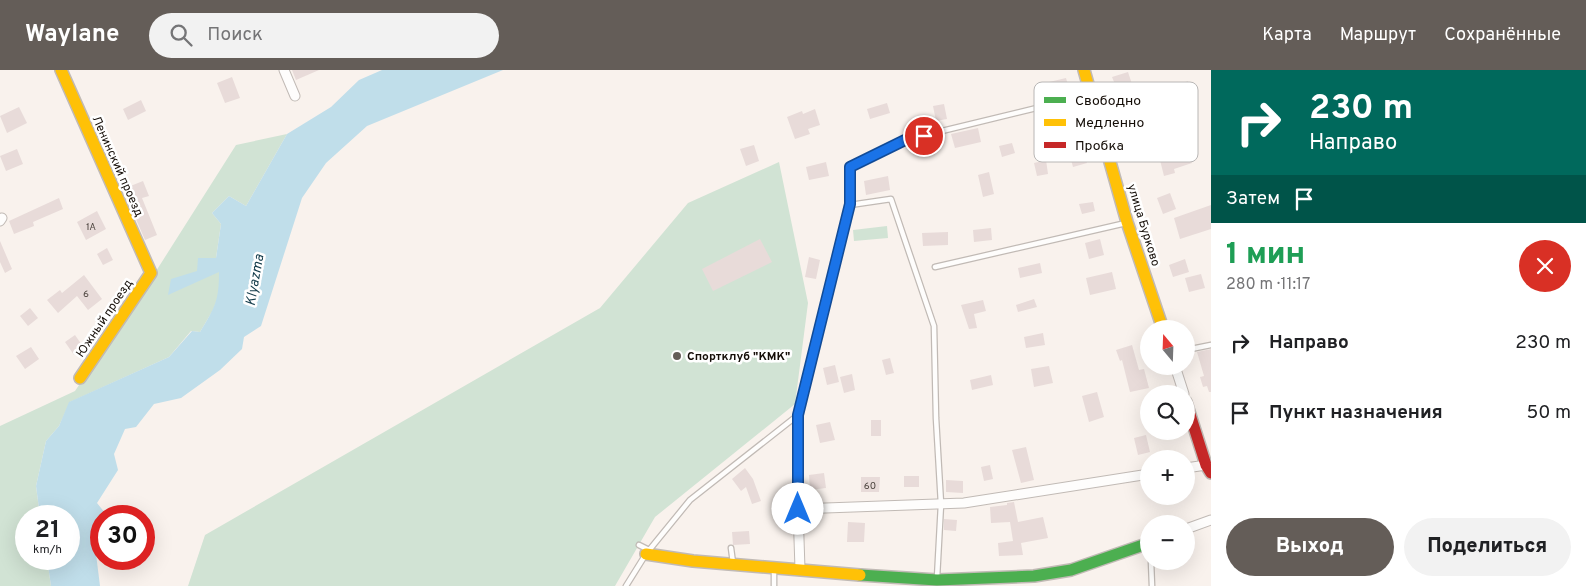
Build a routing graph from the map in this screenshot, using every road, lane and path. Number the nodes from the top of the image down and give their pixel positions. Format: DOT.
graph roads {
  1 [pos="61,70"];
  2 [pos="284,70"];
  3 [pos="295,96"];
  4 [pos="1034,109"];
  5 [pos="1110,162"];
  6 [pos="850,204"];
  7 [pos="1127,222"];
  8 [pos="935,267"];
  9 [pos="150,274"];
  10 [pos="1160,320"];
  11 [pos="1211,345"];
  12 [pos="1195,348"];
  13 [pos="80,378"];
  14 [pos="798,415"];
  15 [pos="1195,429"];
  16 [pos="1195,468"];
  17 [pos="1208,469"];
  18 [pos="1140,475"];
  19 [pos="941,504"];
  20 [pos="798,509"];
  21 [pos="1211,520"];
  22 [pos="1195,526"];
  23 [pos="639,545"];
  24 [pos="1140,546"];
  25 [pos="731,548"];
  26 [pos="648,552"];
  27 [pos="733,564"];
  28 [pos="774,567"];
  29 [pos="800,569"];
  30 [pos="1152,570"];
  31 [pos="937,580"];
  32 [pos="966,582"];
  33 [pos="626,586"];
  34 [pos="774,586"];
  35 [pos="1152,586"];
  1 -- 9 [label="street, Ленинский проезд"];
  2 -- 3 [label="street"];
  4 -- 6 [label="lane"];
  5 -- 7 [label="street, улица Бурково"];
  6 -- 14 [label="lane"];
  6 -- 19 [label="lane"];
  7 -- 8 [label="lane"];
  7 -- 10 [label="street, улица Бурково"];
  9 -- 13 [label="street, Южный проезд"];
  11 -- 12 [label="lane"];
  14 -- 20 [label="street"];
  14 -- 26 [label="lane"];
  15 -- 17 [label="street"];
  16 -- 17 [label="street"];
  18 -- 19 [label="street"];
  19 -- 20 [label="street"];
  19 -- 31 [label="lane"];
  20 -- 29 [label="street"];
  21 -- 22 [label="street"];
  23 -- 26 [label="lane"];
  24 -- 32 [label="street"];
  25 -- 27 [label="lane"];
  26 -- 27 [label="street"];
  26 -- 33 [label="lane"];
  27 -- 28 [label="street"];
  28 -- 29 [label="street"];
  28 -- 34 [label="lane"];
  29 -- 31 [label="street"];
  30 -- 35 [label="lane"];
  31 -- 32 [label="street"];
}
